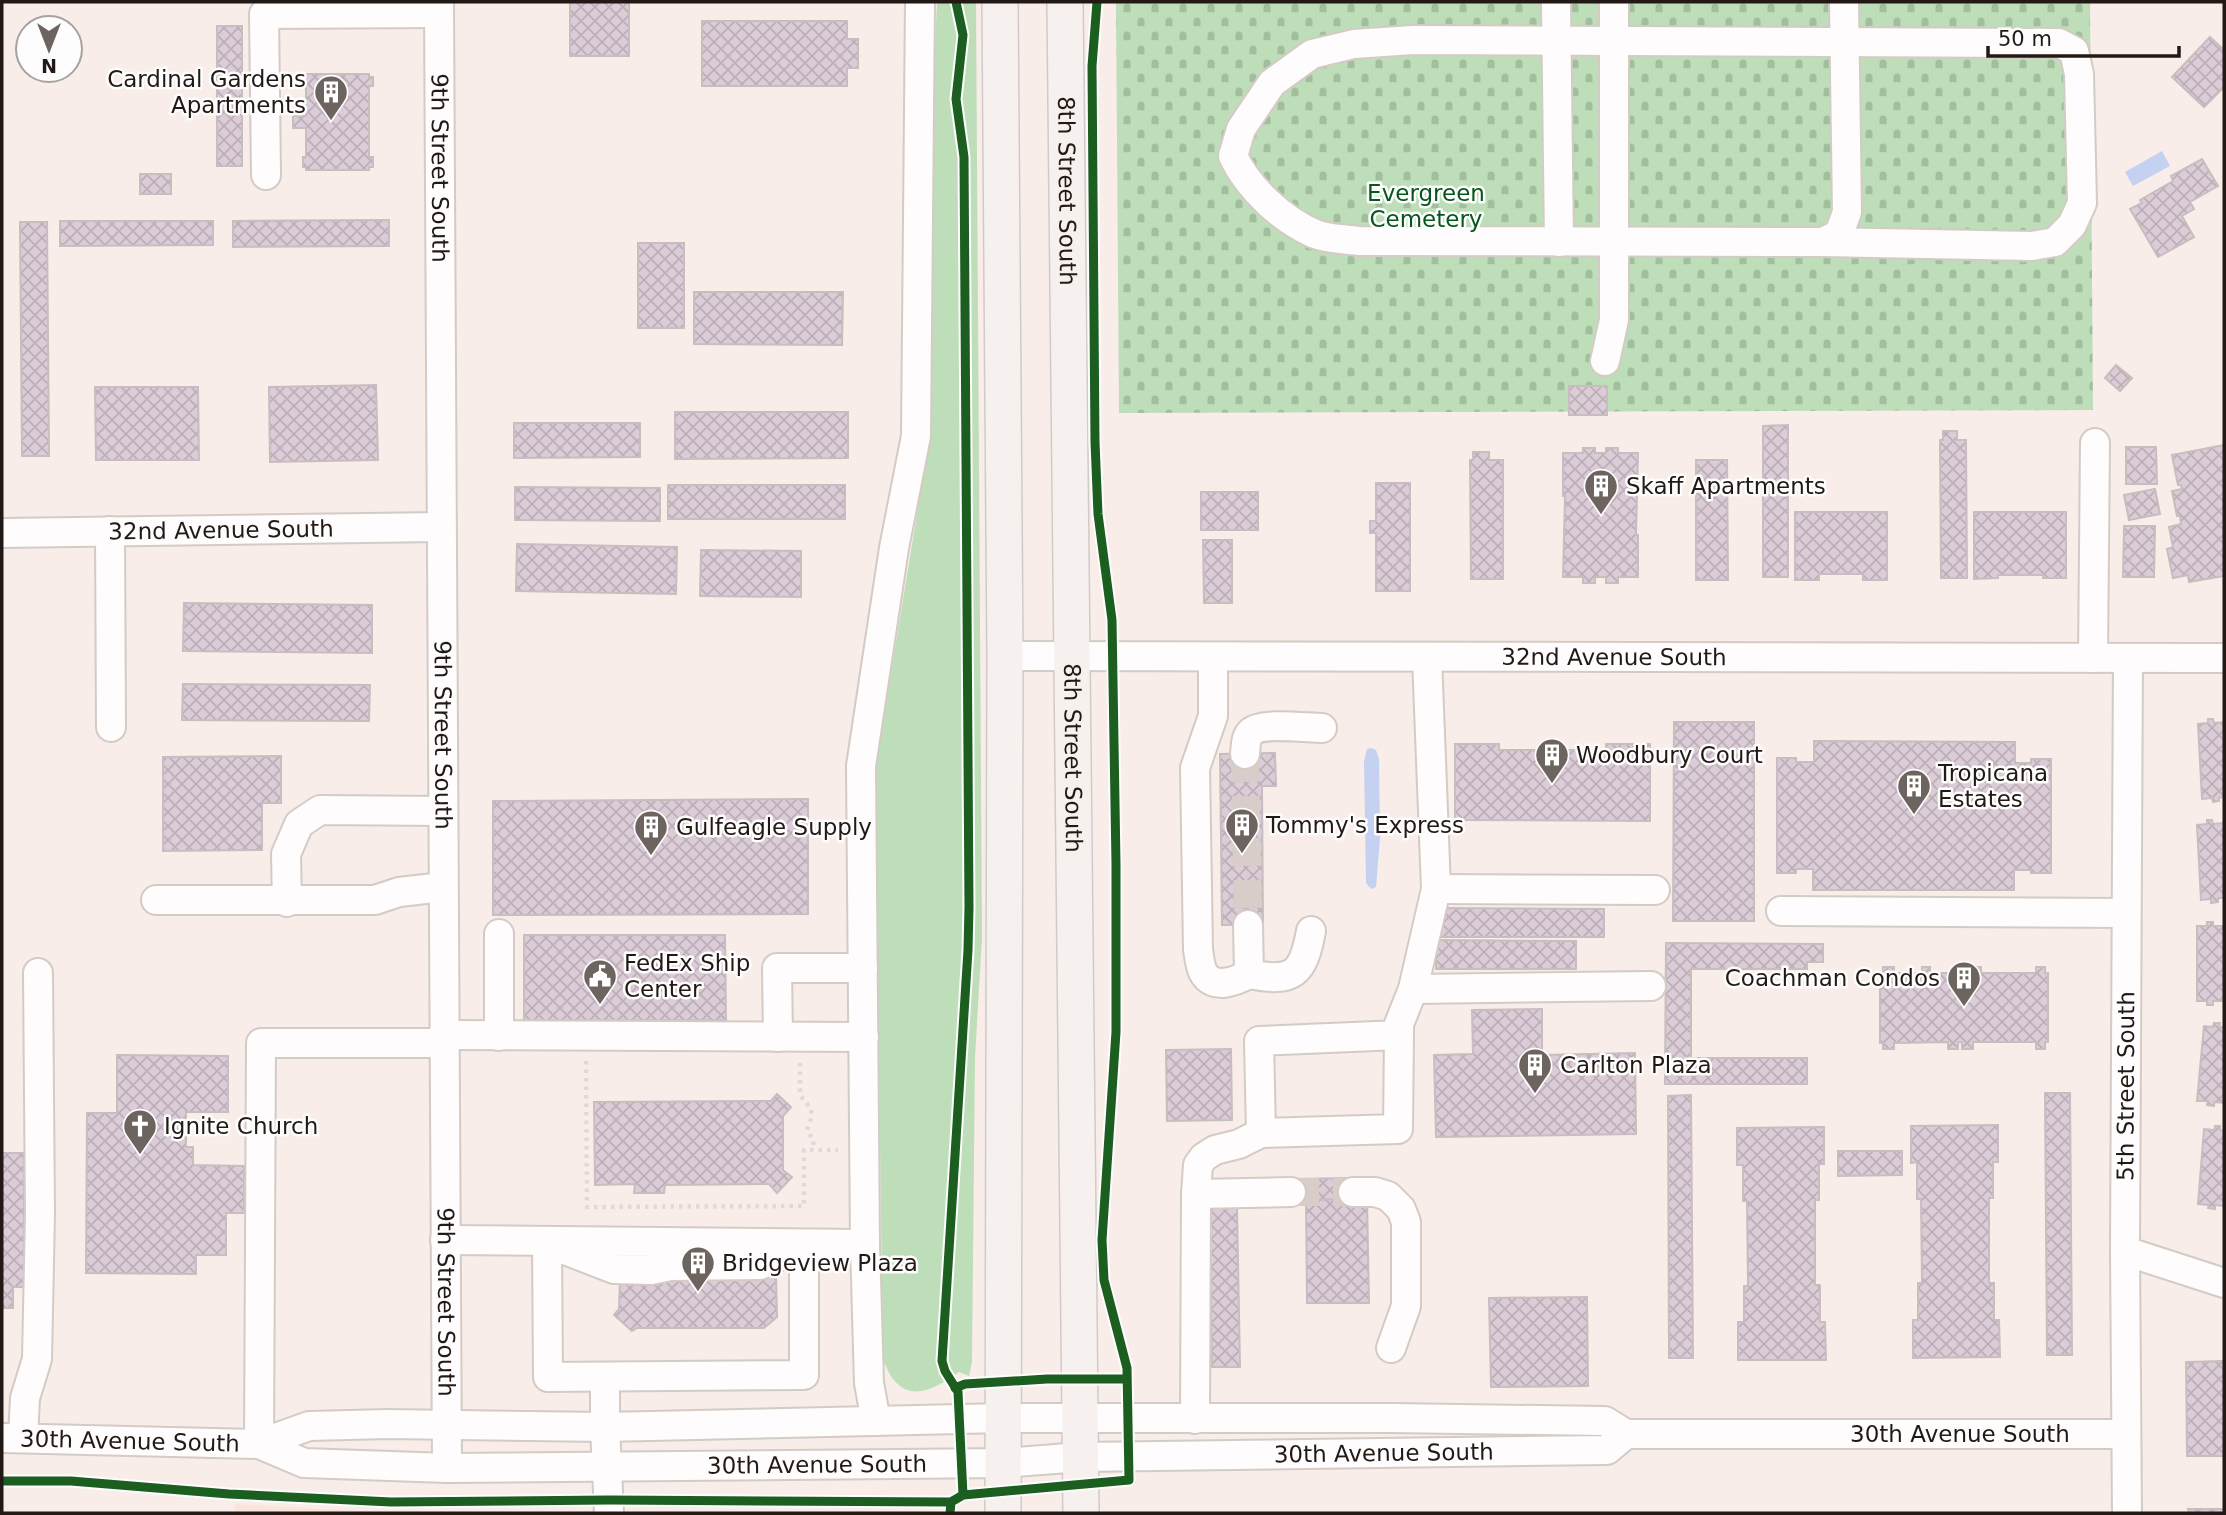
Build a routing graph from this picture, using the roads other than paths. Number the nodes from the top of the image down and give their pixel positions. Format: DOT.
graph roads {
  1 [pos="920,2"];
  2 [pos="1000,2"];
  3 [pos="1065,2"];
  4 [pos="1556,2"];
  5 [pos="1614,2"];
  6 [pos="1844,2"];
  7 [pos="439,8"];
  8 [pos="1557,41"];
  9 [pos="1614,41"];
  10 [pos="1845,43"];
  11 [pos="266,175"];
  12 [pos="1559,242"];
  13 [pos="1616,242"];
  14 [pos="1824,242"];
  15 [pos="1605,362"];
  16 [pos="2095,443"];
  17 [pos="440,527"];
  18 [pos="110,531"];
  19 [pos="2,533"];
  20 [pos="1005,656"];
  21 [pos="1070,657"];
  22 [pos="1213,657"];
  23 [pos="1427,657"];
  24 [pos="2093,658"];
  25 [pos="2127,658"];
  26 [pos="2224,658"];
  27 [pos="111,727"];
  28 [pos="1322,728"];
  29 [pos="1245,754"];
  30 [pos="442,811"];
  31 [pos="443,887"];
  32 [pos="1436,889"];
  33 [pos="1655,890"];
  34 [pos="156,900"];
  35 [pos="287,902"];
  36 [pos="1781,911"];
  37 [pos="2126,913"];
  38 [pos="1248,925"];
  39 [pos="1311,931"];
  40 [pos="499,934"];
  41 [pos="863,968"];
  42 [pos="38,973"];
  43 [pos="1249,974"];
  44 [pos="1651,986"];
  45 [pos="1413,989"];
  46 [pos="499,1035"];
  47 [pos="1399,1035"];
  48 [pos="790,1037"];
  49 [pos="864,1037"];
  50 [pos="443,1039"];
  51 [pos="1261,1133"];
  52 [pos="1291,1192"];
  53 [pos="1353,1192"];
  54 [pos="1196,1194"];
  55 [pos="445,1240"];
  56 [pos="547,1243"];
  57 [pos="866,1244"];
  58 [pos="804,1245"];
  59 [pos="2125,1251"];
  60 [pos="2224,1283"];
  61 [pos="1391,1348"];
  62 [pos="605,1377"];
  63 [pos="1004,1418"];
  64 [pos="1082,1418"];
  65 [pos="1393,1418"];
  66 [pos="1195,1419"];
  67 [pos="876,1421"];
  68 [pos="446,1426"];
  69 [pos="604,1427"];
  70 [pos="1626,1434"];
  71 [pos="2126,1434"];
  72 [pos="13,1438"];
  73 [pos="259,1444"];
  74 [pos="1393,1453"];
  75 [pos="1081,1457"];
  76 [pos="1004,1464"];
  77 [pos="607,1466"];
  78 [pos="447,1468"];
  79 [pos="609,1513"];
  80 [pos="1003,1513"];
  81 [pos="1081,1513"];
  82 [pos="2127,1513"];
  1 -- 41 [label="street"];
  2 -- 20 [label="main road"];
  3 -- 21 [label="main road, 8th Street South"];
  4 -- 8 [label="street"];
  5 -- 9 [label="street"];
  6 -- 10 [label="street"];
  7 -- 11 [label="street"];
  7 -- 17 [label="street, 9th Street South"];
  8 -- 9 [label="street"];
  8 -- 12 [label="street"];
  8 -- 12 [label="street"];
  9 -- 10 [label="street"];
  9 -- 13 [label="street"];
  10 -- 14 [label="street"];
  10 -- 14 [label="street"];
  12 -- 13 [label="street"];
  13 -- 14 [label="street"];
  13 -- 15 [label="street"];
  16 -- 24 [label="street"];
  17 -- 18 [label="street, 32nd Avenue South"];
  17 -- 30 [label="street, 9th Street South"];
  18 -- 19 [label="street, 32nd Avenue South"];
  18 -- 27 [label="street"];
  20 -- 21 [label="street, 32nd Avenue South"];
  20 -- 63 [label="main road"];
  21 -- 22 [label="street, 32nd Avenue South"];
  21 -- 64 [label="main road, 8th Street South"];
  22 -- 23 [label="street, 32nd Avenue South"];
  22 -- 43 [label="street"];
  23 -- 24 [label="street, 32nd Avenue South"];
  23 -- 32 [label="street"];
  24 -- 25 [label="street, 32nd Avenue South"];
  25 -- 26 [label="street, 32nd Avenue South"];
  25 -- 37 [label="street, 5th Street South"];
  28 -- 29 [label="street"];
  30 -- 31 [label="street, 9th Street South"];
  30 -- 35 [label="street"];
  31 -- 35 [label="street"];
  31 -- 50 [label="street, 9th Street South"];
  32 -- 33 [label="street"];
  32 -- 45 [label="street"];
  34 -- 35 [label="street"];
  36 -- 37 [label="street"];
  37 -- 59 [label="street, 5th Street South"];
  38 -- 43 [label="street"];
  39 -- 43 [label="street"];
  40 -- 46 [label="street"];
  41 -- 48 [label="street"];
  41 -- 49 [label="street"];
  42 -- 72 [label="street"];
  44 -- 45 [label="street"];
  45 -- 47 [label="street"];
  46 -- 48 [label="street"];
  46 -- 50 [label="street"];
  47 -- 51 [label="street"];
  47 -- 51 [label="street"];
  48 -- 49 [label="street"];
  49 -- 57 [label="street"];
  50 -- 55 [label="street, 9th Street South"];
  50 -- 73 [label="street"];
  51 -- 54 [label="street"];
  52 -- 54 [label="street"];
  53 -- 61 [label="street"];
  54 -- 66 [label="street"];
  55 -- 56 [label="street"];
  55 -- 68 [label="street, 9th Street South"];
  56 -- 58 [label="street"];
  56 -- 62 [label="street"];
  57 -- 58 [label="street"];
  57 -- 67 [label="street"];
  58 -- 62 [label="street"];
  59 -- 60 [label="street"];
  59 -- 71 [label="street, 5th Street South"];
  62 -- 69 [label="street"];
  63 -- 64 [label="street, 30th Avenue South"];
  63 -- 67 [label="street, 30th Avenue South"];
  63 -- 76 [label="main road"];
  64 -- 66 [label="street, 30th Avenue South"];
  64 -- 75 [label="main road, 8th Street South"];
  65 -- 66 [label="street, 30th Avenue South"];
  65 -- 70 [label="street, 30th Avenue South"];
  65 -- 74 [label="street"];
  67 -- 69 [label="street, 30th Avenue South"];
  68 -- 69 [label="street, 30th Avenue South"];
  68 -- 73 [label="street, 30th Avenue South"];
  68 -- 78 [label="street, 9th Street South"];
  69 -- 77 [label="street"];
  70 -- 71 [label="street, 30th Avenue South"];
  70 -- 74 [label="street, 30th Avenue South"];
  71 -- 82 [label="street, 5th Street South"];
  72 -- 73 [label="street, 30th Avenue South"];
  73 -- 78 [label="street, 30th Avenue South"];
  74 -- 75 [label="street, 30th Avenue South"];
  75 -- 76 [label="street, 30th Avenue South"];
  75 -- 81 [label="main road, 8th Street South"];
  76 -- 77 [label="street, 30th Avenue South"];
  76 -- 80 [label="main road"];
  77 -- 78 [label="street, 30th Avenue South"];
  77 -- 79 [label="street"];
}
